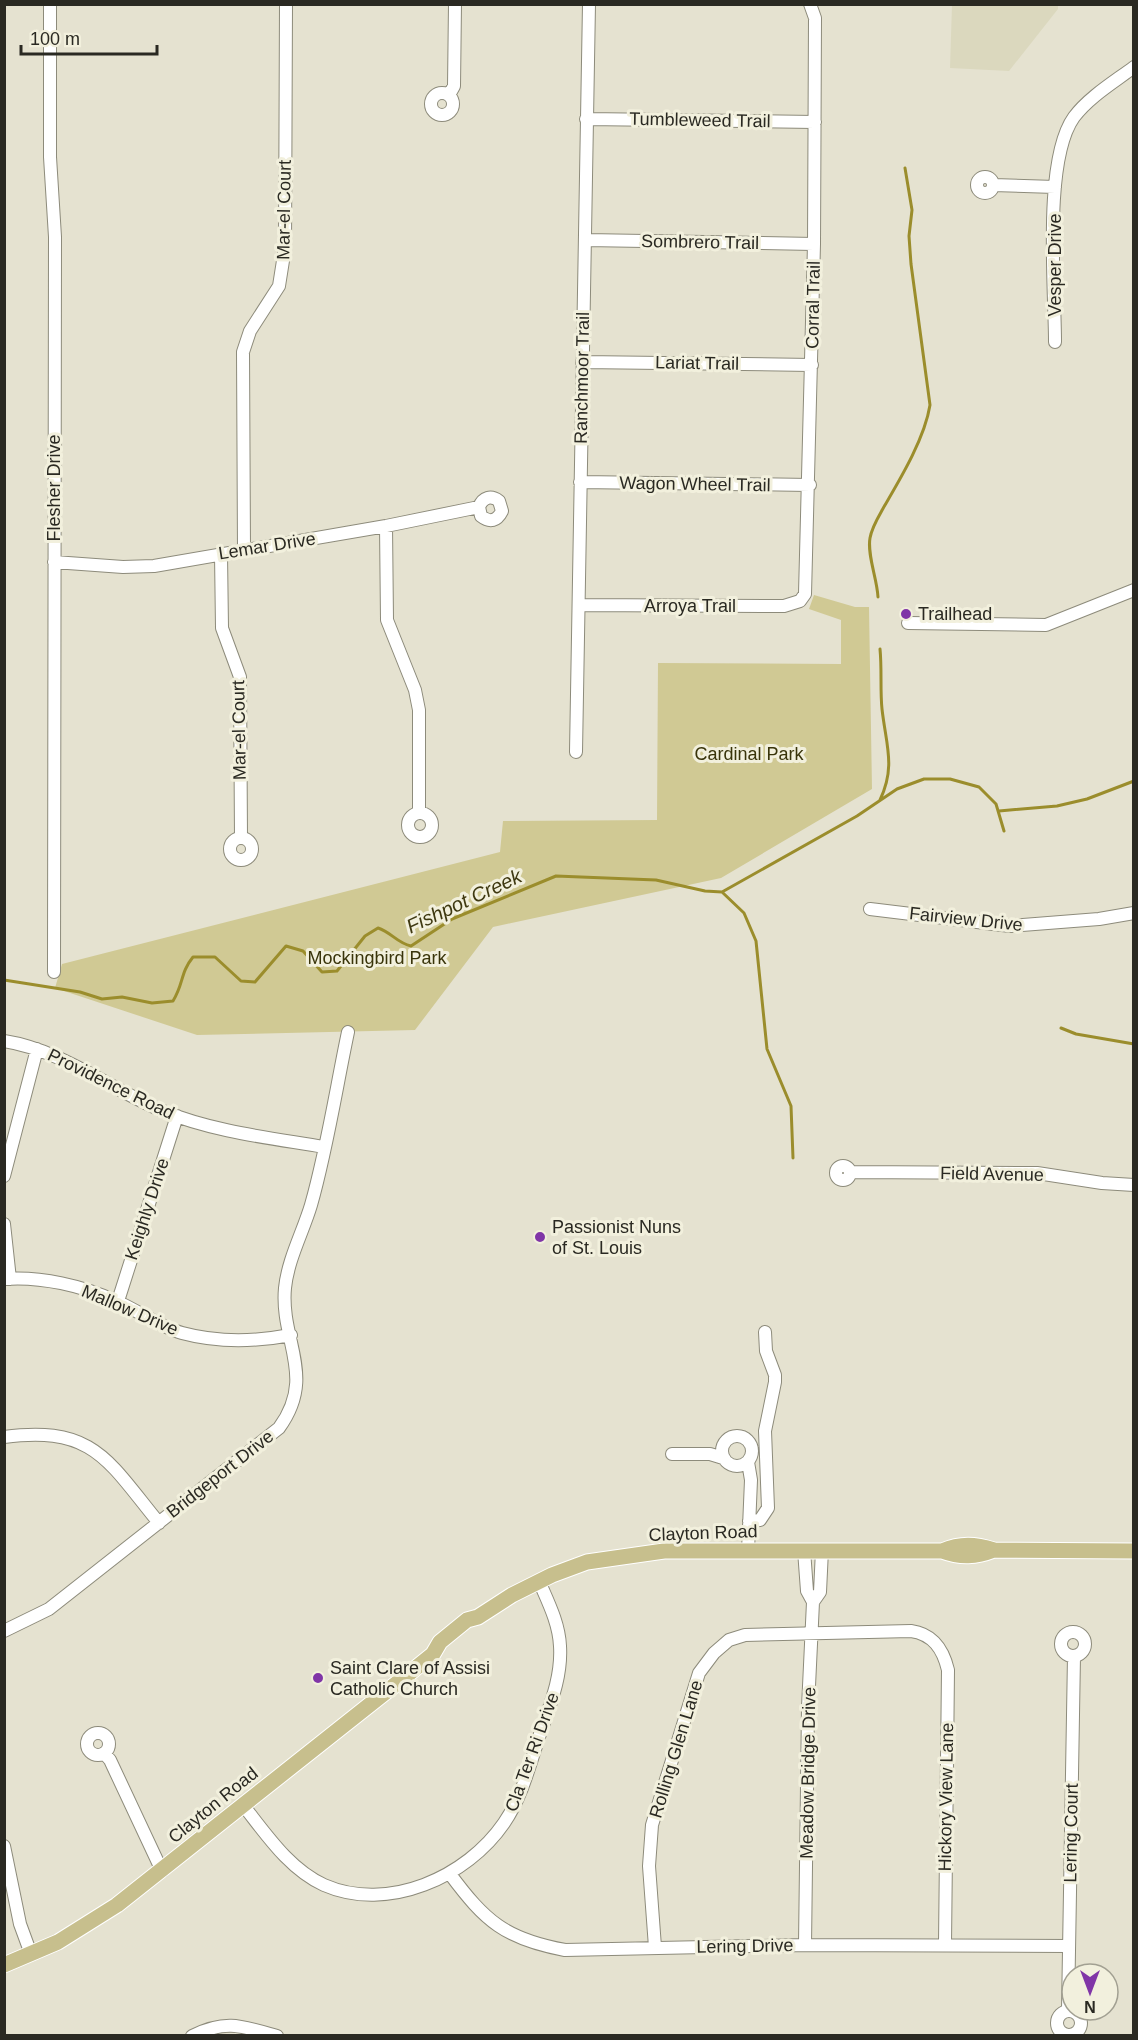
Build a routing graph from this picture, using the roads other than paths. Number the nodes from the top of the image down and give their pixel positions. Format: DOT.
graph roads {
  1 [pos="50,4"];
  2 [pos="286,4"];
  3 [pos="454,4"];
  4 [pos="589,4"];
  5 [pos="812,6"];
  6 [pos="1134,67"];
  7 [pos="449,95"];
  8 [pos="586,119"];
  9 [pos="815,122"];
  10 [pos="993,185"];
  11 [pos="1055,187"];
  12 [pos="586,240"];
  13 [pos="814,244"];
  14 [pos="1055,342"];
  15 [pos="582,362"];
  16 [pos="812,365"];
  17 [pos="580,482"];
  18 [pos="810,485"];
  19 [pos="479,507"];
  20 [pos="386,526"];
  21 [pos="244,550"];
  22 [pos="221,554"];
  23 [pos="54,562"];
  24 [pos="1134,590"];
  25 [pos="800,601"];
  26 [pos="579,605"];
  27 [pos="908,623"];
  28 [pos="576,752"];
  29 [pos="419,813"];
  30 [pos="241,838"];
  31 [pos="870,909"];
  32 [pos="1134,913"];
  33 [pos="54,972"];
  34 [pos="348,1032"];
  35 [pos="4,1041"];
  36 [pos="37,1049"];
  37 [pos="177,1116"];
  38 [pos="324,1147"];
  39 [pos="850,1172"];
  40 [pos="4,1176"];
  41 [pos="1134,1185"];
  42 [pos="4,1224"];
  43 [pos="7,1279"];
  44 [pos="118,1301"];
  45 [pos="765,1332"];
  46 [pos="291,1335"];
  47 [pos="4,1437"];
  48 [pos="672,1454"];
  49 [pos="723,1458"];
  50 [pos="748,1462"];
  51 [pos="749,1521"];
  52 [pos="159,1523"];
  53 [pos="804,1550"];
  54 [pos="822,1550"];
  55 [pos="748,1551"];
  56 [pos="1134,1551"];
  57 [pos="539,1581"];
  58 [pos="813,1602"];
  59 [pos="4,1631"];
  60 [pos="813,1632"];
  61 [pos="941,1651"];
  62 [pos="1074,1656"];
  63 [pos="104,1754"];
  64 [pos="243,1805"];
  65 [pos="4,1845"];
  66 [pos="162,1871"];
  67 [pos="450,1874"];
  68 [pos="945,1944"];
  69 [pos="805,1945"];
  70 [pos="1069,1946"];
  71 [pos="655,1947"];
  72 [pos="31,1954"];
  73 [pos="1069,1962"];
  74 [pos="4,1965"];
  75 [pos="192,2036"];
  76 [pos="277,2036"];
  1 -- 23 [label="street, Flesher Drive"];
  2 -- 21 [label="street, Mar-el Court"];
  3 -- 7 [label="street"];
  4 -- 8 [label="street, Ranchmoor Trail"];
  5 -- 9 [label="street, Corral Trail"];
  6 -- 11 [label="street, Vesper Drive"];
  8 -- 9 [label="street, Tumbleweed Trail"];
  8 -- 12 [label="street, Ranchmoor Trail"];
  9 -- 13 [label="street, Corral Trail"];
  10 -- 11 [label="street, Vesper Drive"];
  11 -- 14 [label="street, Vesper Drive"];
  12 -- 13 [label="street, Sombrero Trail"];
  12 -- 15 [label="street, Ranchmoor Trail"];
  13 -- 16 [label="street, Corral Trail"];
  15 -- 16 [label="street, Lariat Trail"];
  15 -- 17 [label="street, Ranchmoor Trail"];
  16 -- 18 [label="street, Corral Trail"];
  17 -- 18 [label="street, Wagon Wheel Trail"];
  17 -- 26 [label="street, Ranchmoor Trail"];
  18 -- 25 [label="street, Corral Trail"];
  19 -- 20 [label="street, Lemar Drive"];
  20 -- 21 [label="street, Lemar Drive"];
  20 -- 29 [label="street"];
  21 -- 22 [label="street, Lemar Drive"];
  22 -- 23 [label="street, Lemar Drive"];
  22 -- 30 [label="street, Mar-el Court"];
  23 -- 33 [label="street, Flesher Drive"];
  24 -- 27 [label="street"];
  25 -- 26 [label="street, Arroya Trail"];
  26 -- 28 [label="street, Ranchmoor Trail"];
  31 -- 32 [label="street, Fairview Drive"];
  34 -- 38 [label="street, Bridgeport Drive"];
  35 -- 36 [label="street, Providence Road"];
  36 -- 37 [label="street, Providence Road"];
  36 -- 40 [label="street"];
  37 -- 38 [label="street, Providence Road"];
  37 -- 44 [label="street, Keighly Drive"];
  38 -- 46 [label="street, Bridgeport Drive"];
  39 -- 41 [label="street, Field Avenue"];
  42 -- 43 [label="street"];
  43 -- 44 [label="street, Mallow Drive"];
  44 -- 46 [label="street, Mallow Drive"];
  45 -- 51 [label="street"];
  46 -- 52 [label="street, Bridgeport Drive"];
  47 -- 52 [label="street"];
  48 -- 49 [label="street"];
  49 -- 50 [label="street"];
  49 -- 50 [label="street"];
  50 -- 51 [label="street"];
  51 -- 55 [label="street"];
  52 -- 59 [label="street, Bridgeport Drive"];
  53 -- 54 [label="main road, Clayton Road"];
  53 -- 55 [label="main road, Clayton Road"];
  53 -- 58 [label="street, Meadow Bridge Drive"];
  54 -- 56 [label="main road, Clayton Road"];
  54 -- 58 [label="street, Meadow Bridge Drive"];
  55 -- 57 [label="main road, Clayton Road"];
  57 -- 64 [label="main road, Clayton Road"];
  57 -- 67 [label="street, Cla Ter Ri Drive"];
  58 -- 60 [label="street, Meadow Bridge Drive"];
  60 -- 61 [label="street, Rolling Glen Lane"];
  60 -- 69 [label="street, Meadow Bridge Drive"];
  60 -- 71 [label="street, Rolling Glen Lane"];
  61 -- 68 [label="street, Hickory View Lane"];
  62 -- 70 [label="street, Lering Court"];
  63 -- 66 [label="street"];
  64 -- 66 [label="main road, Clayton Road"];
  64 -- 67 [label="street, Cla Ter Ri Drive"];
  65 -- 72 [label="street"];
  66 -- 72 [label="main road, Clayton Road"];
  67 -- 71 [label="street, Lering Drive"];
  68 -- 69 [label="street, Lering Drive"];
  68 -- 70 [label="street, Lering Drive"];
  69 -- 71 [label="street, Lering Drive"];
  70 -- 73 [label="street, Lering Court"];
  72 -- 74 [label="main road, Clayton Road"];
  75 -- 76 [label="street"];
}
